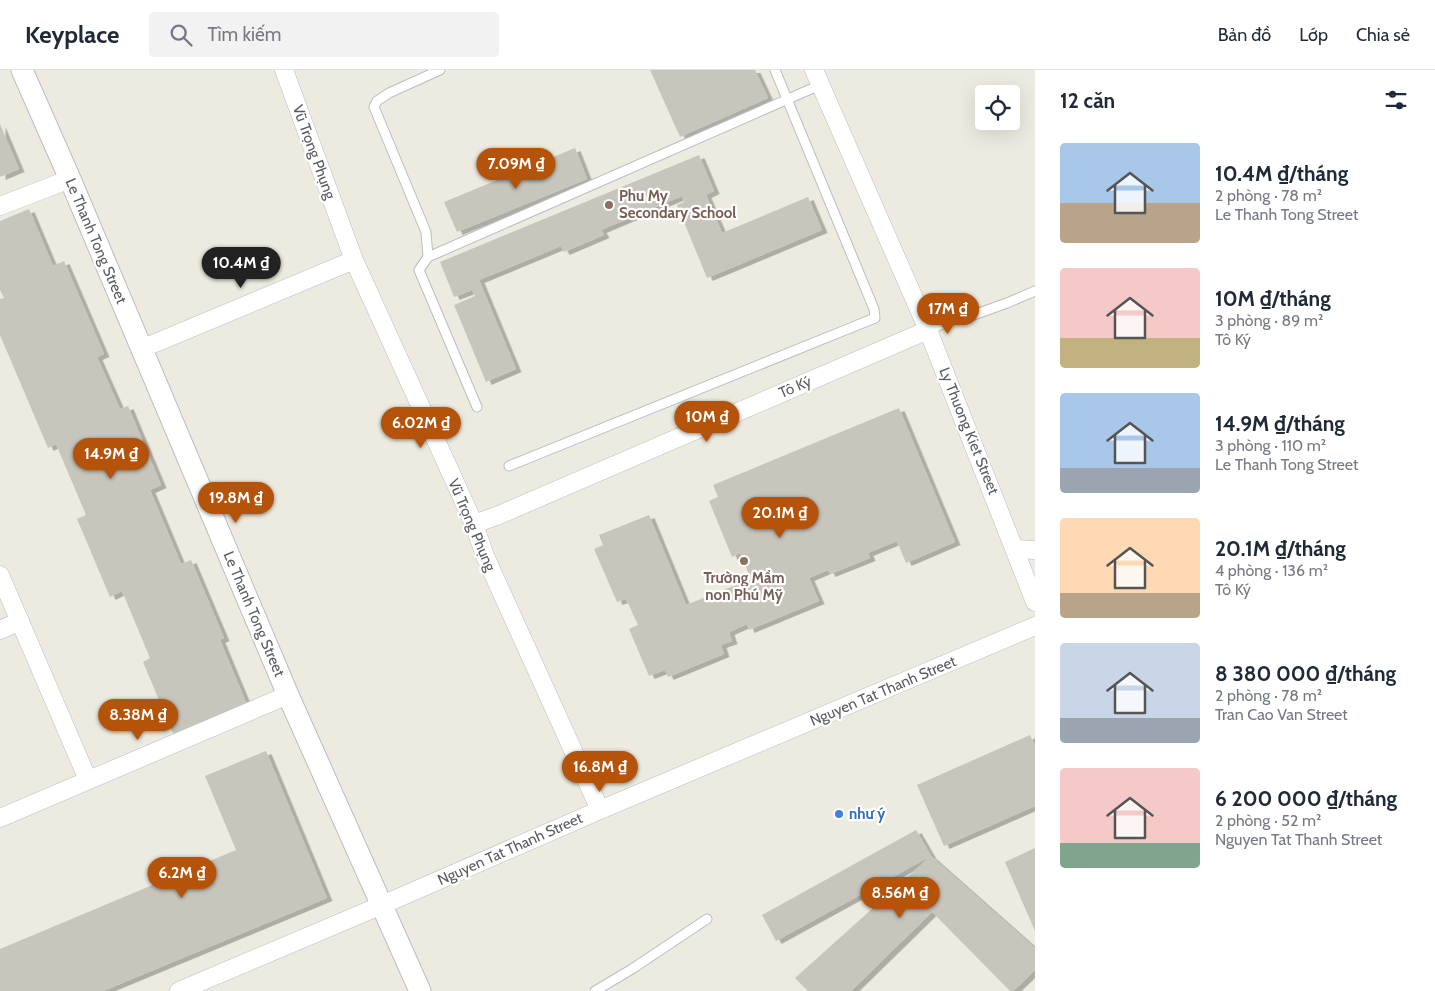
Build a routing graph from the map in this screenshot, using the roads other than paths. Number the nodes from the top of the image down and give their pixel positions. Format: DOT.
graph roads {
  1 [pos="22,70"];
  2 [pos="285,70"];
  3 [pos="440,70"];
  4 [pos="775,70"];
  5 [pos="817,77"];
  6 [pos="788,98"];
  7 [pos="70,179"];
  8 [pos="0,206"];
  9 [pos="428,257"];
  10 [pos="354,260"];
  11 [pos="1035,291"];
  12 [pos="928,330"];
  13 [pos="142,349"];
  14 [pos="478,407"];
  15 [pos="509,466"];
  16 [pos="474,524"];
  17 [pos="1015,549"];
  18 [pos="1035,550"];
  19 [pos="0,575"];
  20 [pos="1035,602"];
  21 [pos="20,621"];
  22 [pos="1035,626"];
  23 [pos="0,630"];
  24 [pos="288,694"];
  25 [pos="88,780"];
  26 [pos="600,810"];
  27 [pos="0,818"];
  28 [pos="382,905"];
  29 [pos="707,919"];
  30 [pos="179,991"];
  31 [pos="420,991"];
  32 [pos="595,991"];
  1 -- 7 [label="street, Le Thanh Tong Street"];
  2 -- 10 [label="street, Vũ Trọng Phụng"];
  3 -- 9 [label="lane"];
  4 -- 6 [label="lane"];
  5 -- 6 [label="lane"];
  5 -- 12 [label="street, Ly Thuong Kiet Street"];
  6 -- 9 [label="lane"];
  6 -- 15 [label="lane"];
  7 -- 8 [label="street"];
  7 -- 13 [label="street, Le Thanh Tong Street"];
  9 -- 14 [label="lane"];
  10 -- 13 [label="street"];
  10 -- 16 [label="street, Vũ Trọng Phụng"];
  11 -- 12 [label="lane, Tô Ký"];
  12 -- 16 [label="street, Tô Ký"];
  12 -- 17 [label="street, Ly Thuong Kiet Street"];
  13 -- 24 [label="street, Le Thanh Tong Street"];
  16 -- 26 [label="street, Vũ Trọng Phụng"];
  17 -- 18 [label="street"];
  17 -- 20 [label="street, Ly Thuong Kiet Street"];
  19 -- 21 [label="street"];
  21 -- 23 [label="street"];
  21 -- 25 [label="street"];
  22 -- 26 [label="street, Nguyen Tat Thanh Street"];
  24 -- 25 [label="street"];
  24 -- 28 [label="street, Le Thanh Tong Street"];
  25 -- 27 [label="street"];
  26 -- 28 [label="street, Nguyen Tat Thanh Street"];
  28 -- 30 [label="street, Nguyen Tat Thanh Street"];
  28 -- 31 [label="street, Le Thanh Tong Street"];
  29 -- 32 [label="lane"];
}
